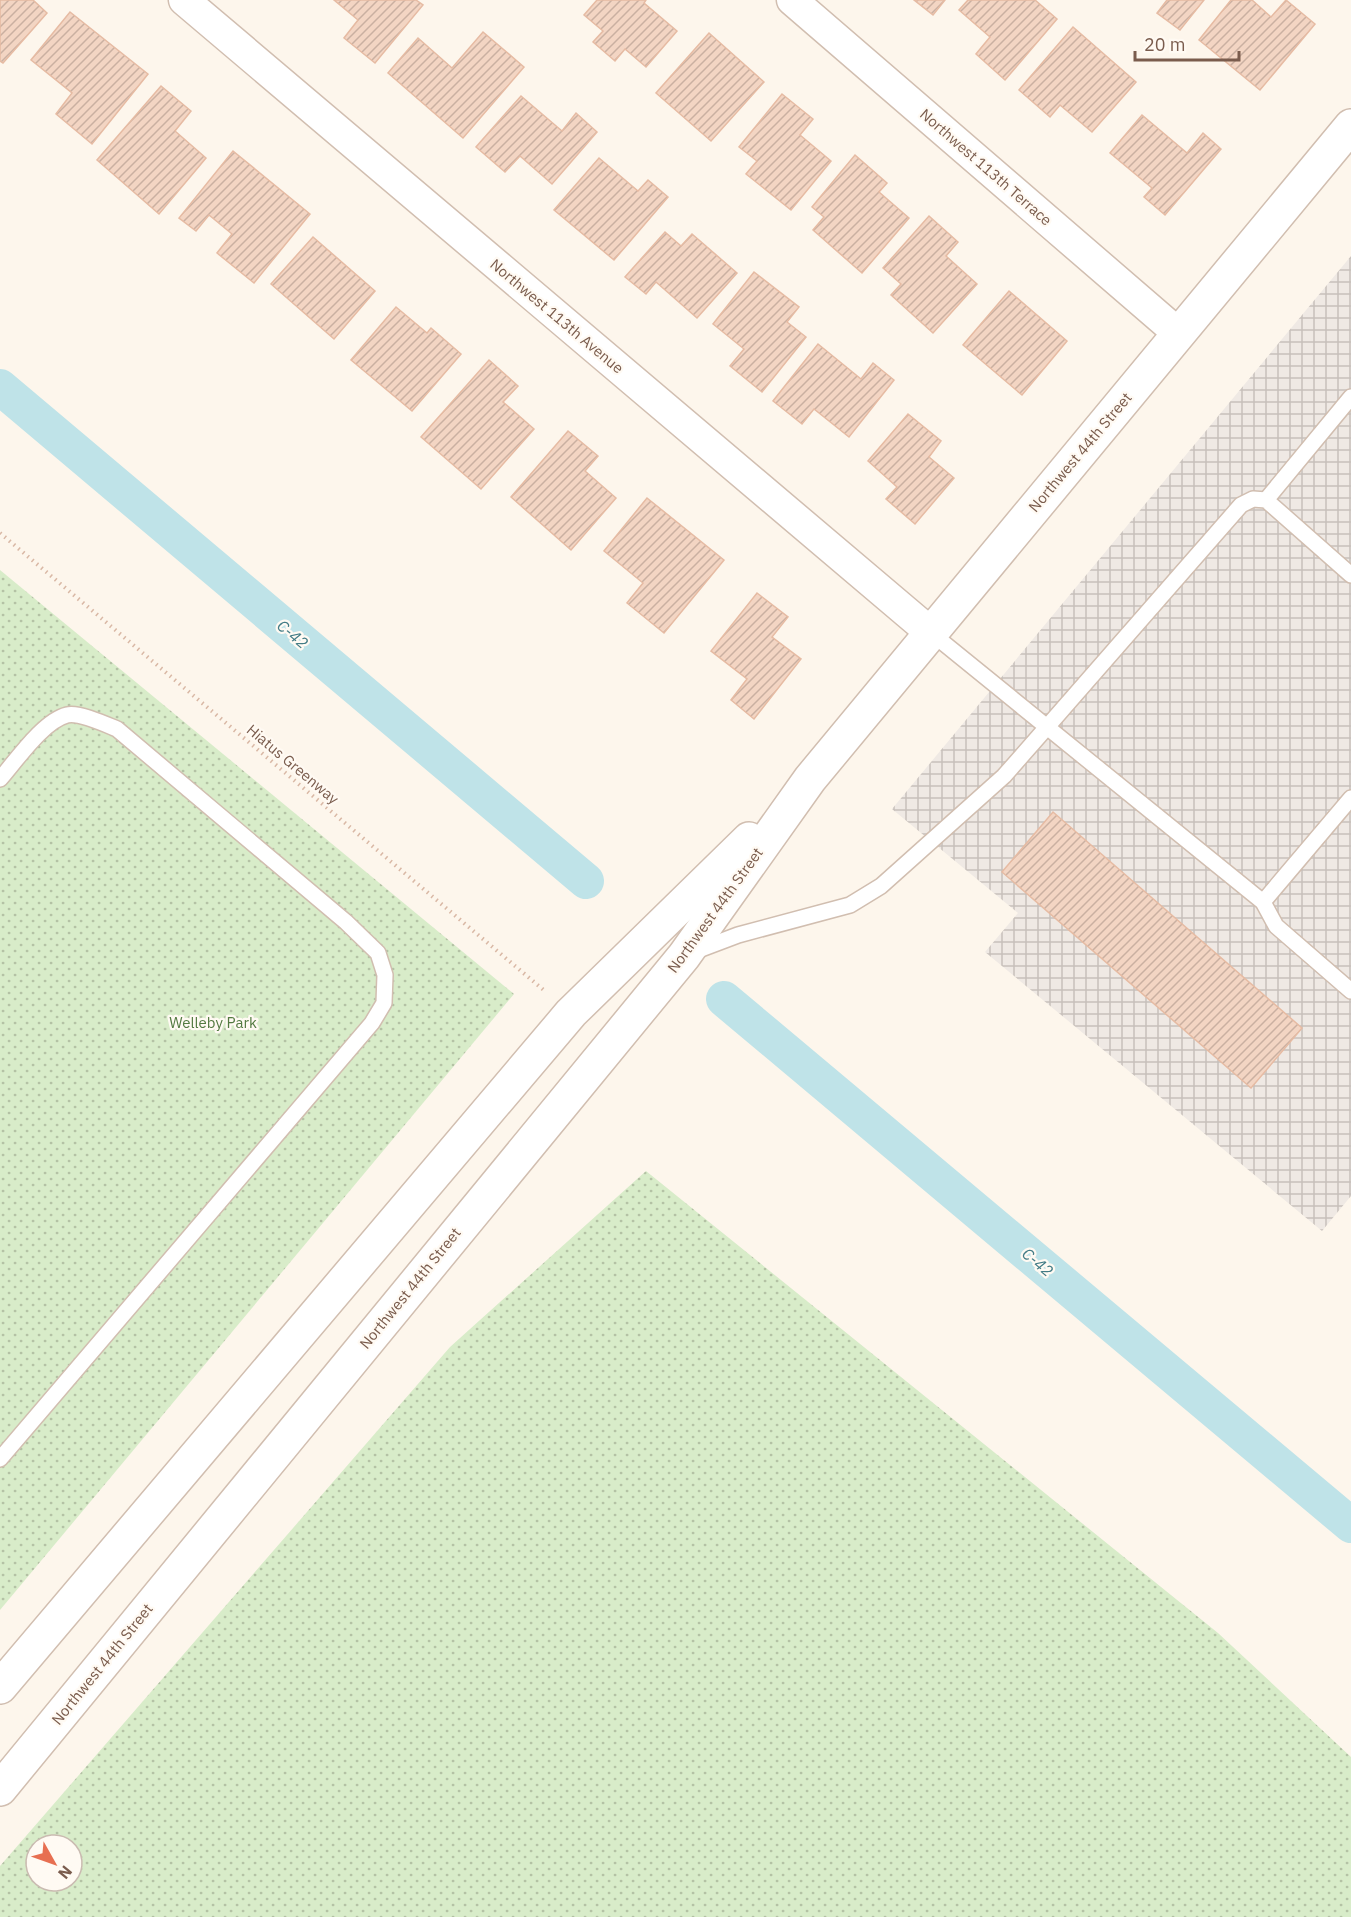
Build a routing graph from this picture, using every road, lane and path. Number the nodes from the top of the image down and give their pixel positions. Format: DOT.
graph roads {
  1 [pos="184,0"];
  2 [pos="792,0"];
  3 [pos="1351,126"];
  4 [pos="1179,334"];
  5 [pos="1351,397"];
  6 [pos="1266,500"];
  7 [pos="0,533"];
  8 [pos="1351,575"];
  9 [pos="930,632"];
  10 [pos="1047,727"];
  11 [pos="0,779"];
  12 [pos="810,779"];
  13 [pos="1351,798"];
  14 [pos="1263,902"];
  15 [pos="684,956"];
  16 [pos="1351,991"];
  17 [pos="571,1013"];
  18 [pos="0,1459"];
  19 [pos="0,1687"];
  20 [pos="0,1790"];
  1 -- 9 [label="street, Northwest 113th Avenue"];
  2 -- 4 [label="street, Northwest 113th Terrace"];
  3 -- 4 [label="street, Northwest 44th Street"];
  4 -- 9 [label="street, Northwest 44th Street"];
  5 -- 6 [label="lane"];
  6 -- 8 [label="lane"];
  6 -- 10 [label="lane"];
  7 -- 17 [label="path, Hiatus Greenway"];
  9 -- 10 [label="lane"];
  9 -- 12 [label="street, Northwest 44th Street"];
  10 -- 14 [label="lane"];
  10 -- 15 [label="lane"];
  11 -- 18 [label="lane"];
  12 -- 15 [label="street, Northwest 44th Street"];
  12 -- 17 [label="street, Northwest 44th Street"];
  13 -- 14 [label="lane"];
  14 -- 16 [label="lane"];
  15 -- 20 [label="street, Northwest 44th Street"];
  17 -- 19 [label="street, Northwest 44th Street"];
}
